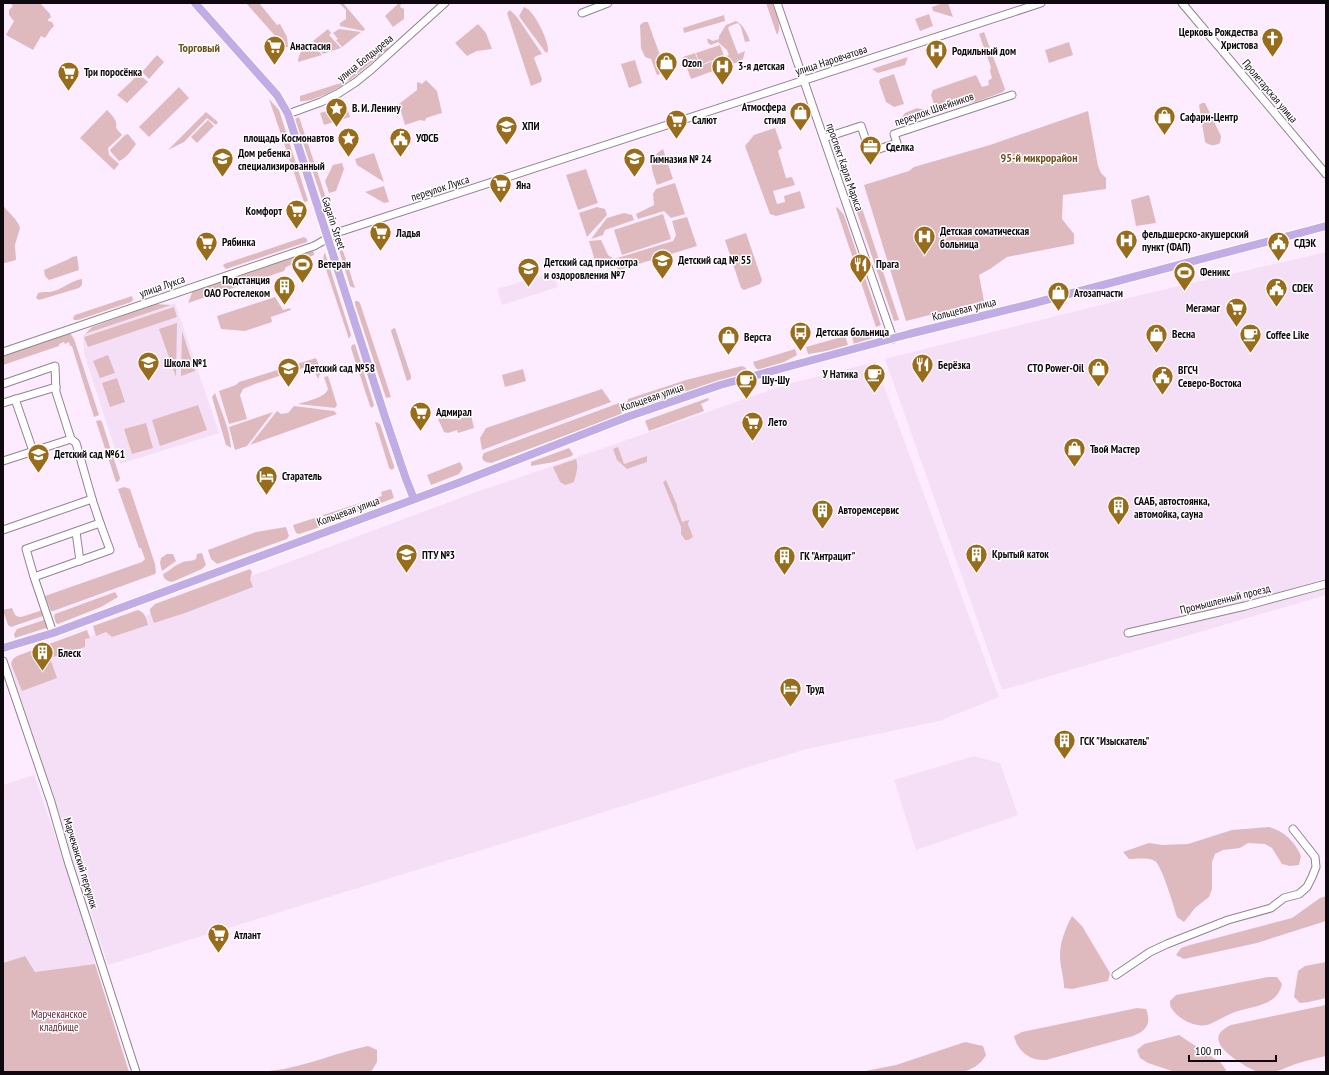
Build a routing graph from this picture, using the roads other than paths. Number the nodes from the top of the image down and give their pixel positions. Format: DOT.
graph roads {
  1 [pos="195,3"];
  2 [pos="445,3"];
  3 [pos="608,3"];
  4 [pos="777,3"];
  5 [pos="1041,3"];
  6 [pos="1182,3"];
  7 [pos="582,13"];
  8 [pos="804,80"];
  9 [pos="1012,95"];
  10 [pos="288,114"];
  11 [pos="824,138"];
  12 [pos="560,160"];
  13 [pos="1326,174"];
  14 [pos="1326,226"];
  15 [pos="327,238"];
  16 [pos="893,339"];
  17 [pos="3,352"];
  18 [pos="3,384"];
  19 [pos="56,387"];
  20 [pos="15,399"];
  21 [pos="3,403"];
  22 [pos="71,439"];
  23 [pos="33,451"];
  24 [pos="3,452"];
  25 [pos="4,460"];
  26 [pos="92,499"];
  27 [pos="414,499"];
  28 [pos="100,523"];
  29 [pos="3,530"];
  30 [pos="76,532"];
  31 [pos="80,560"];
  32 [pos="34,577"];
  33 [pos="1326,584"];
  34 [pos="53,633"];
  35 [pos="1128,633"];
  36 [pos="3,648"];
  37 [pos="3,661"];
  38 [pos="1293,829"];
  39 [pos="1116,975"];
  40 [pos="136,1072"];
  1 -- 10 [label="main road, Gagarin Street"];
  2 -- 10 [label="street, улица Болдырева"];
  3 -- 7 [label="street"];
  4 -- 8 [label="street, проспект Карла Маркса"];
  5 -- 8 [label="street, улица Наровчатова"];
  6 -- 13 [label="street, Пролетарская улица"];
  8 -- 11 [label="street, проспект Карла Маркса"];
  8 -- 12 [label="street, улица Наровчатова"];
  9 -- 11 [label="street, переулок Швейников"];
  10 -- 15 [label="main road, Gagarin Street"];
  11 -- 16 [label="street, проспект Карла Маркса"];
  12 -- 15 [label="street, переулок Лукса"];
  14 -- 16 [label="main road, Кольцевая улица"];
  15 -- 17 [label="street, улица Лукса"];
  15 -- 27 [label="main road, Gagarin Street"];
  16 -- 27 [label="main road, Кольцевая улица"];
  18 -- 19 [label="street"];
  19 -- 20 [label="street"];
  19 -- 22 [label="street"];
  20 -- 21 [label="street"];
  20 -- 23 [label="street"];
  22 -- 23 [label="street"];
  22 -- 26 [label="street"];
  23 -- 25 [label="street"];
  24 -- 25 [label="street"];
  26 -- 28 [label="street"];
  26 -- 29 [label="street"];
  27 -- 34 [label="main road, Кольцевая улица"];
  28 -- 30 [label="street"];
  28 -- 31 [label="street"];
  30 -- 31 [label="street"];
  30 -- 32 [label="street"];
  31 -- 32 [label="street"];
  32 -- 34 [label="street"];
  33 -- 35 [label="street, Промышленный проезд"];
  34 -- 36 [label="main road, Кольцевая улица"];
  37 -- 40 [label="street, Марчеканский переулок"];
  38 -- 39 [label="street"];
}
